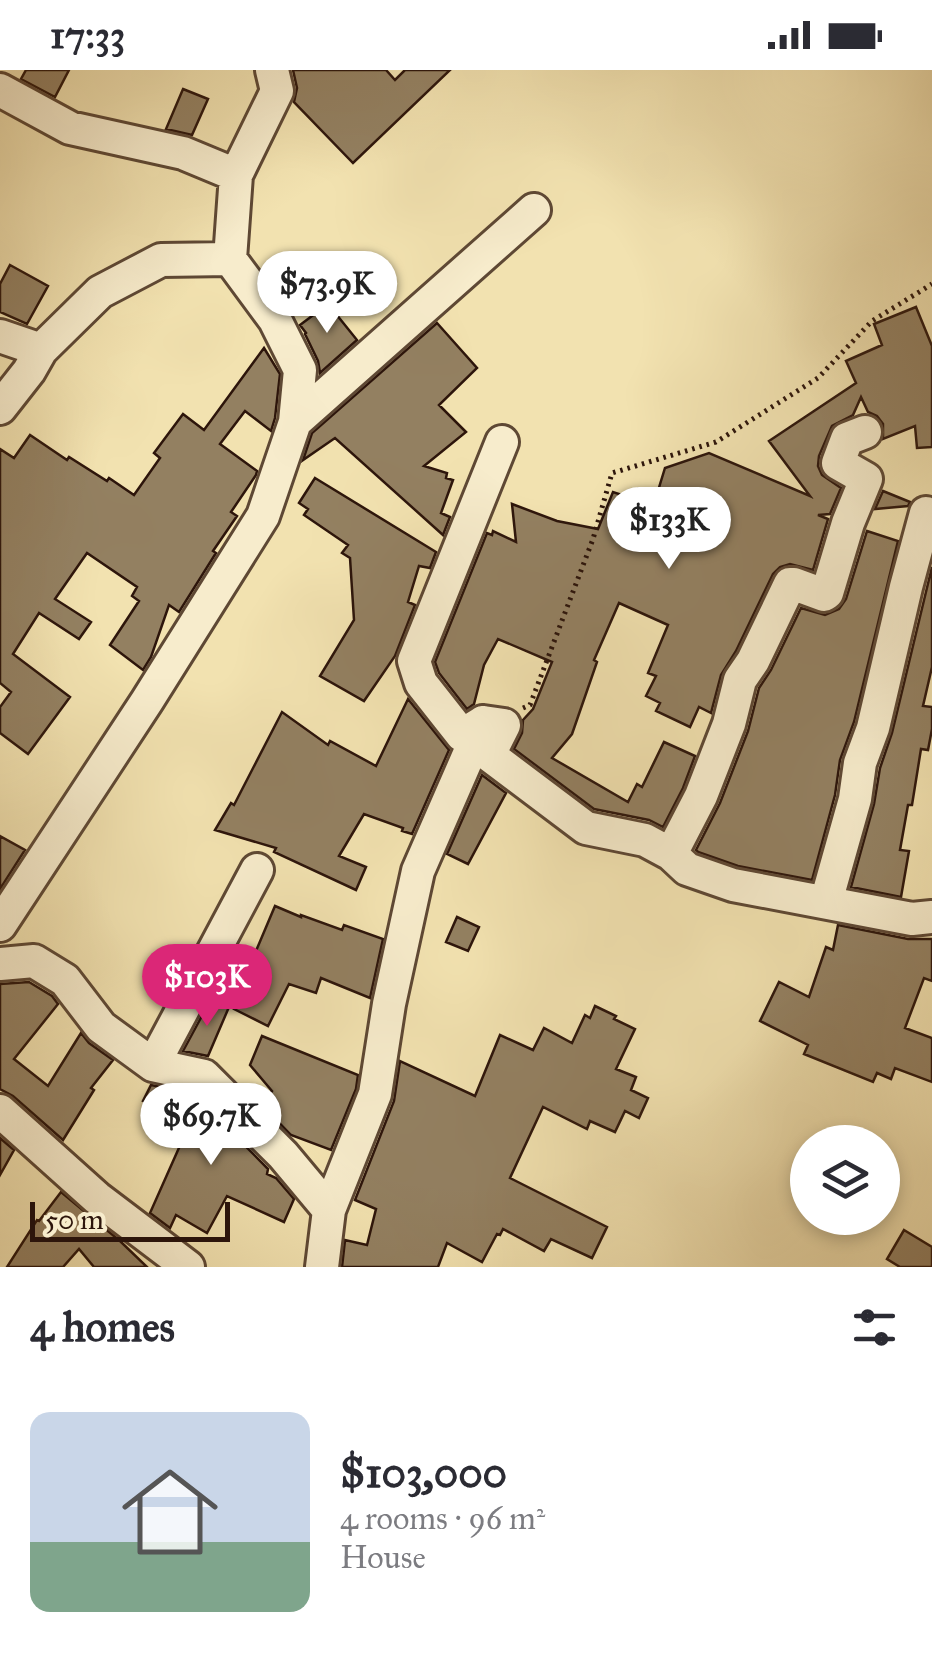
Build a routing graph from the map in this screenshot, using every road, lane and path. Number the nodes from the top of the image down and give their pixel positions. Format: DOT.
graph roads {
  1 [pos="270,70"];
  2 [pos="0,90"];
  3 [pos="236,176"];
  4 [pos="534,210"];
  5 [pos="230,258"];
  6 [pos="932,284"];
  7 [pos="0,336"];
  8 [pos="41,350"];
  9 [pos="0,408"];
  10 [pos="295,422"];
  11 [pos="865,432"];
  12 [pos="502,442"];
  13 [pos="926,514"];
  14 [pos="483,722"];
  15 [pos="671,854"];
  16 [pos="257,870"];
  17 [pos="826,902"];
  18 [pos="932,917"];
  19 [pos="0,926"];
  20 [pos="0,964"];
  21 [pos="153,1064"];
  22 [pos="0,1112"];
  23 [pos="328,1210"];
  24 [pos="188,1267"];
  25 [pos="322,1267"];
  1 -- 3 [label="street"];
  2 -- 3 [label="street"];
  3 -- 5 [label="street"];
  4 -- 10 [label="street"];
  5 -- 8 [label="street"];
  5 -- 10 [label="street"];
  6 -- 14 [label="path"];
  7 -- 8 [label="street"];
  8 -- 9 [label="street"];
  10 -- 19 [label="street"];
  11 -- 15 [label="street"];
  12 -- 14 [label="street"];
  13 -- 17 [label="street"];
  14 -- 15 [label="street"];
  14 -- 23 [label="street"];
  15 -- 17 [label="street"];
  16 -- 21 [label="street"];
  17 -- 18 [label="street"];
  20 -- 21 [label="street"];
  21 -- 23 [label="street"];
  22 -- 24 [label="street"];
  23 -- 25 [label="street"];
}
